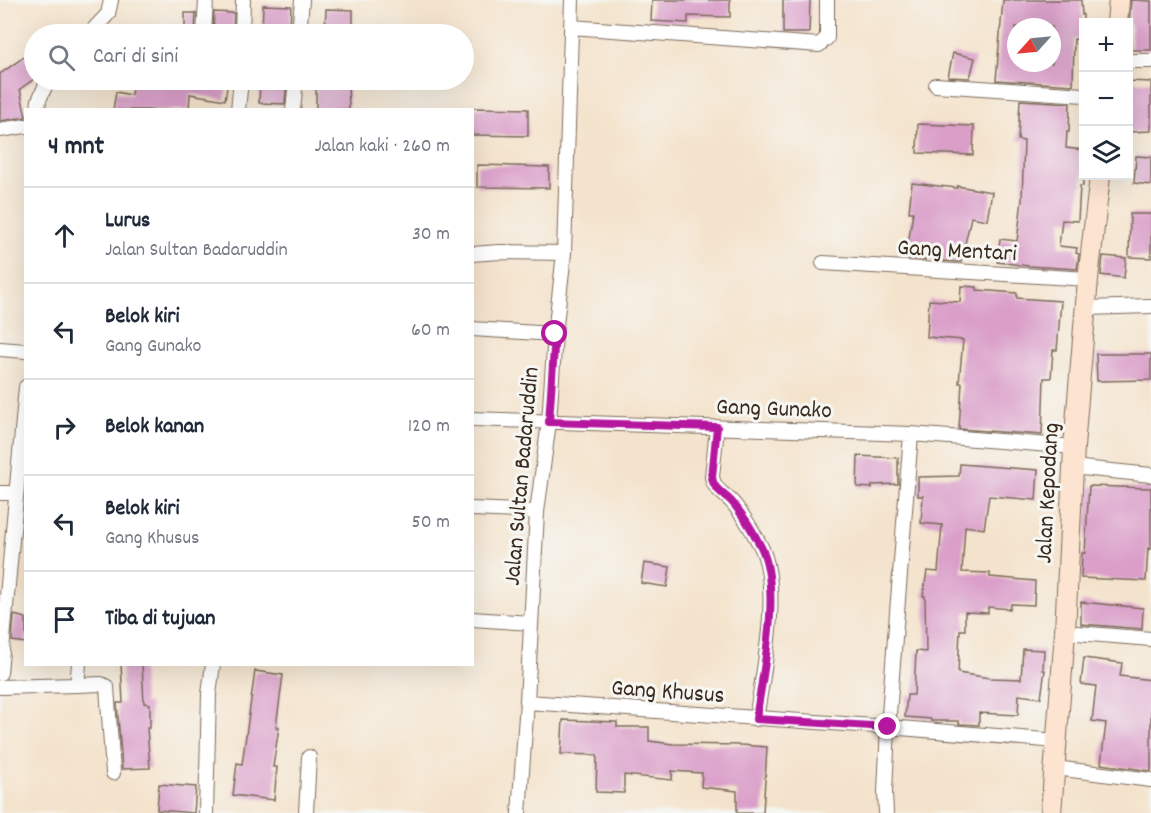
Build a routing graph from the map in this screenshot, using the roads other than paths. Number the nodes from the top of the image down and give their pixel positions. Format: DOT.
graph roads {
  1 [pos="111,0"];
  2 [pos="206,0"];
  3 [pos="243,0"];
  4 [pos="303,0"];
  5 [pos="572,0"];
  6 [pos="827,0"];
  7 [pos="1119,0"];
  8 [pos="1117,18"];
  9 [pos="98,24"];
  10 [pos="205,24"];
  11 [pos="242,24"];
  12 [pos="301,24"];
  13 [pos="571,27"];
  14 [pos="1133,62"];
  15 [pos="1151,62"];
  16 [pos="936,85"];
  17 [pos="44,90"];
  18 [pos="240,90"];
  19 [pos="295,90"];
  20 [pos="1079,95"];
  21 [pos="38,108"];
  22 [pos="238,108"];
  23 [pos="293,108"];
  24 [pos="24,126"];
  25 [pos="0,130"];
  26 [pos="1100,180"];
  27 [pos="564,253"];
  28 [pos="474,254"];
  29 [pos="823,263"];
  30 [pos="1088,279"];
  31 [pos="1151,306"];
  32 [pos="1086,308"];
  33 [pos="474,329"];
  34 [pos="555,334"];
  35 [pos="0,349"];
  36 [pos="24,351"];
  37 [pos="24,416"];
  38 [pos="474,419"];
  39 [pos="549,422"];
  40 [pos="717,427"];
  41 [pos="911,434"];
  42 [pos="1074,447"];
  43 [pos="1072,467"];
  44 [pos="1151,475"];
  45 [pos="0,493"];
  46 [pos="16,493"];
  47 [pos="474,509"];
  48 [pos="537,512"];
  49 [pos="474,619"];
  50 [pos="531,623"];
  51 [pos="1065,632"];
  52 [pos="1151,639"];
  53 [pos="79,666"];
  54 [pos="213,666"];
  55 [pos="0,673"];
  56 [pos="77,685"];
  57 [pos="0,687"];
  58 [pos="526,702"];
  59 [pos="756,719"];
  60 [pos="888,727"];
  61 [pos="1057,741"];
  62 [pos="309,757"];
  63 [pos="1055,768"];
  64 [pos="113,773"];
  65 [pos="1151,780"];
  66 [pos="206,813"];
  67 [pos="306,813"];
  68 [pos="519,813"];
  69 [pos="886,813"];
  70 [pos="1051,813"];
  1 -- 9 [label="street"];
  2 -- 10 [label="street"];
  3 -- 11 [label="street"];
  4 -- 12 [label="street"];
  5 -- 13 [label="street, Jalan Sultan Badaruddin"];
  6 -- 13 [label="street"];
  7 -- 8 [label="street"];
  13 -- 27 [label="street, Jalan Sultan Badaruddin"];
  14 -- 15 [label="street"];
  16 -- 20 [label="street"];
  17 -- 21 [label="street"];
  18 -- 22 [label="street"];
  19 -- 23 [label="street"];
  24 -- 25 [label="street"];
  26 -- 30 [label="street, Jalan Kepodang"];
  27 -- 28 [label="street"];
  27 -- 34 [label="street, Jalan Sultan Badaruddin"];
  29 -- 30 [label="street, Gang Mentari"];
  30 -- 32 [label="street, Jalan Kepodang"];
  31 -- 32 [label="street"];
  32 -- 42 [label="street, Jalan Kepodang"];
  33 -- 34 [label="street"];
  34 -- 39 [label="street, Jalan Sultan Badaruddin"];
  35 -- 36 [label="street"];
  37 -- 46 [label="street"];
  38 -- 39 [label="street, Gang Gunako"];
  39 -- 40 [label="street, Gang Gunako"];
  39 -- 48 [label="street, Jalan Sultan Badaruddin"];
  40 -- 41 [label="street, Gang Gunako"];
  40 -- 59 [label="street"];
  41 -- 42 [label="street, Gang Gunako"];
  41 -- 60 [label="street"];
  42 -- 43 [label="street, Jalan Kepodang"];
  43 -- 44 [label="street"];
  43 -- 51 [label="street, Jalan Kepodang"];
  45 -- 46 [label="street"];
  46 -- 55 [label="street"];
  47 -- 48 [label="street"];
  48 -- 50 [label="street, Jalan Sultan Badaruddin"];
  49 -- 50 [label="street"];
  50 -- 58 [label="street, Jalan Sultan Badaruddin"];
  51 -- 52 [label="street"];
  51 -- 61 [label="street, Jalan Kepodang"];
  53 -- 56 [label="street"];
  54 -- 66 [label="street"];
  56 -- 57 [label="street"];
  56 -- 64 [label="street"];
  58 -- 59 [label="street, Gang Khusus"];
  58 -- 68 [label="street, Jalan Sultan Badaruddin"];
  59 -- 60 [label="street, Gang Khusus"];
  60 -- 61 [label="street, Gang Khusus"];
  60 -- 69 [label="street"];
  61 -- 63 [label="street, Jalan Kepodang"];
  62 -- 67 [label="street"];
  63 -- 65 [label="street"];
  63 -- 70 [label="street, Jalan Kepodang"];
}
